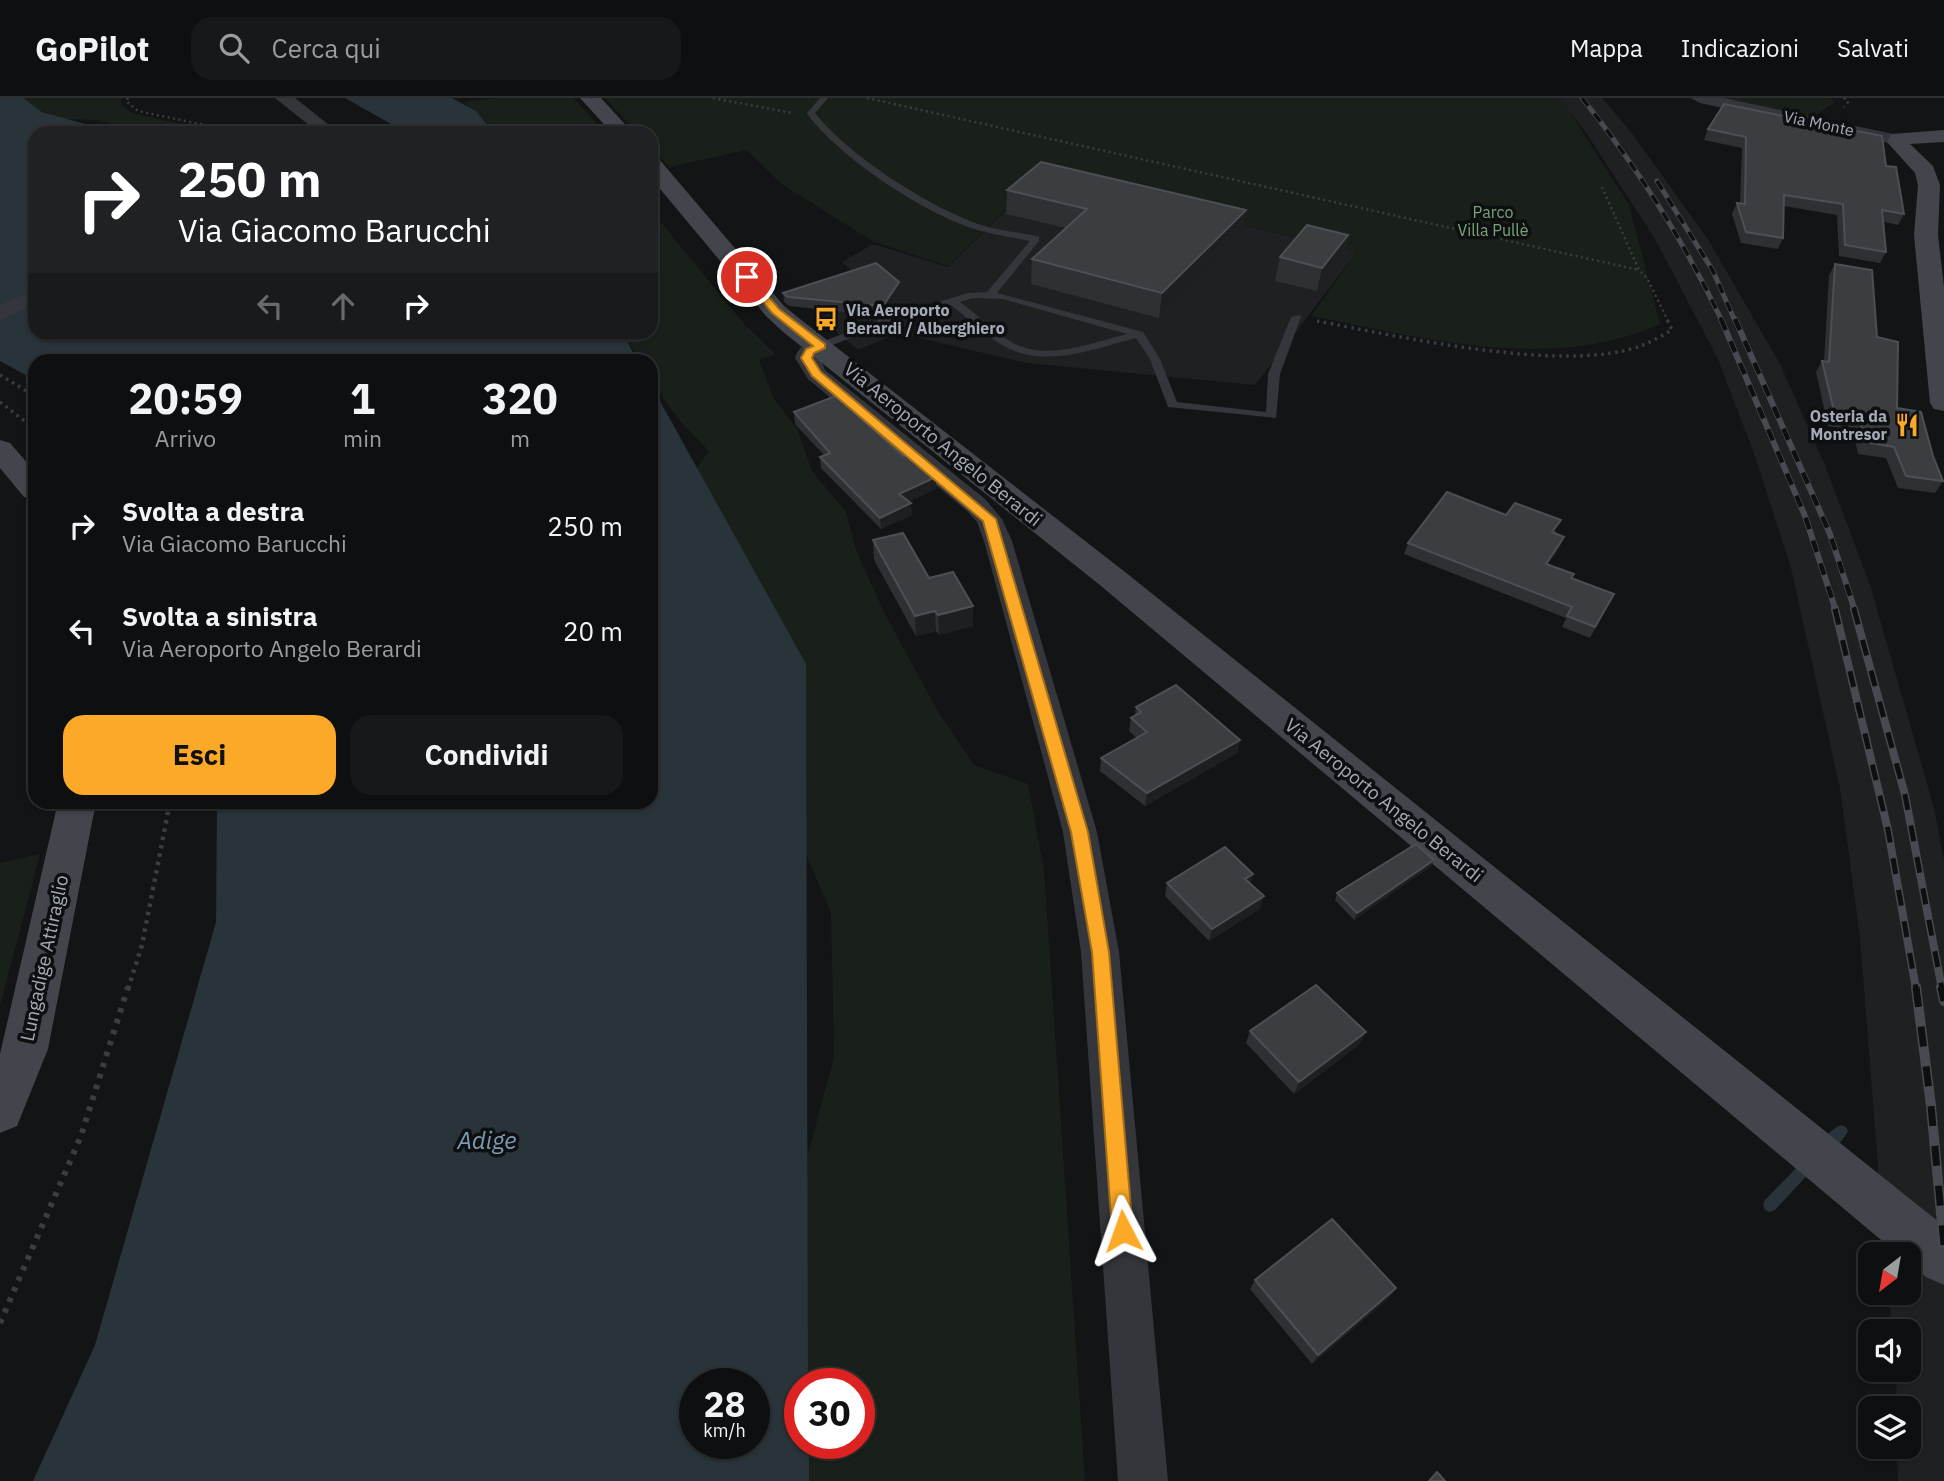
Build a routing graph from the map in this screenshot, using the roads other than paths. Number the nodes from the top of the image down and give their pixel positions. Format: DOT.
graph roads {
  1 [pos="284,98"];
  2 [pos="590,98"];
  3 [pos="824,98"];
  4 [pos="1700,98"];
  5 [pos="321,126"];
  6 [pos="616,126"];
  7 [pos="1944,136"];
  8 [pos="1898,139"];
  9 [pos="658,172"];
  10 [pos="990,295"];
  11 [pos="28,300"];
  12 [pos="953,301"];
  13 [pos="0,313"];
  14 [pos="1296,317"];
  15 [pos="1139,334"];
  16 [pos="821,346"];
  17 [pos="1944,403"];
  18 [pos="0,449"];
  19 [pos="28,483"];
  20 [pos="76,809"];
  21 [pos="0,1111"];
  22 [pos="1944,1259"];
  23 [pos="1143,1481"];
  1 -- 5 [label="street"];
  2 -- 6 [label="street"];
  3 -- 10 [label="lane"];
  4 -- 8 [label="street, Via Monte"];
  7 -- 8 [label="street"];
  8 -- 17 [label="street"];
  9 -- 16 [label="street, Via Aeroporto Angelo Berardi"];
  10 -- 12 [label="lane, Via Aeroporto Angelo Berardi"];
  10 -- 15 [label="lane, Via Aeroporto Angelo Berardi"];
  11 -- 13 [label="street"];
  12 -- 15 [label="lane"];
  12 -- 16 [label="lane, Via Aeroporto Angelo Berardi"];
  14 -- 15 [label="lane"];
  16 -- 22 [label="street, Via Aeroporto Angelo Berardi"];
  16 -- 23 [label="street"];
  18 -- 19 [label="street"];
  20 -- 21 [label="street, Lungadige Attiraglio"];
}
